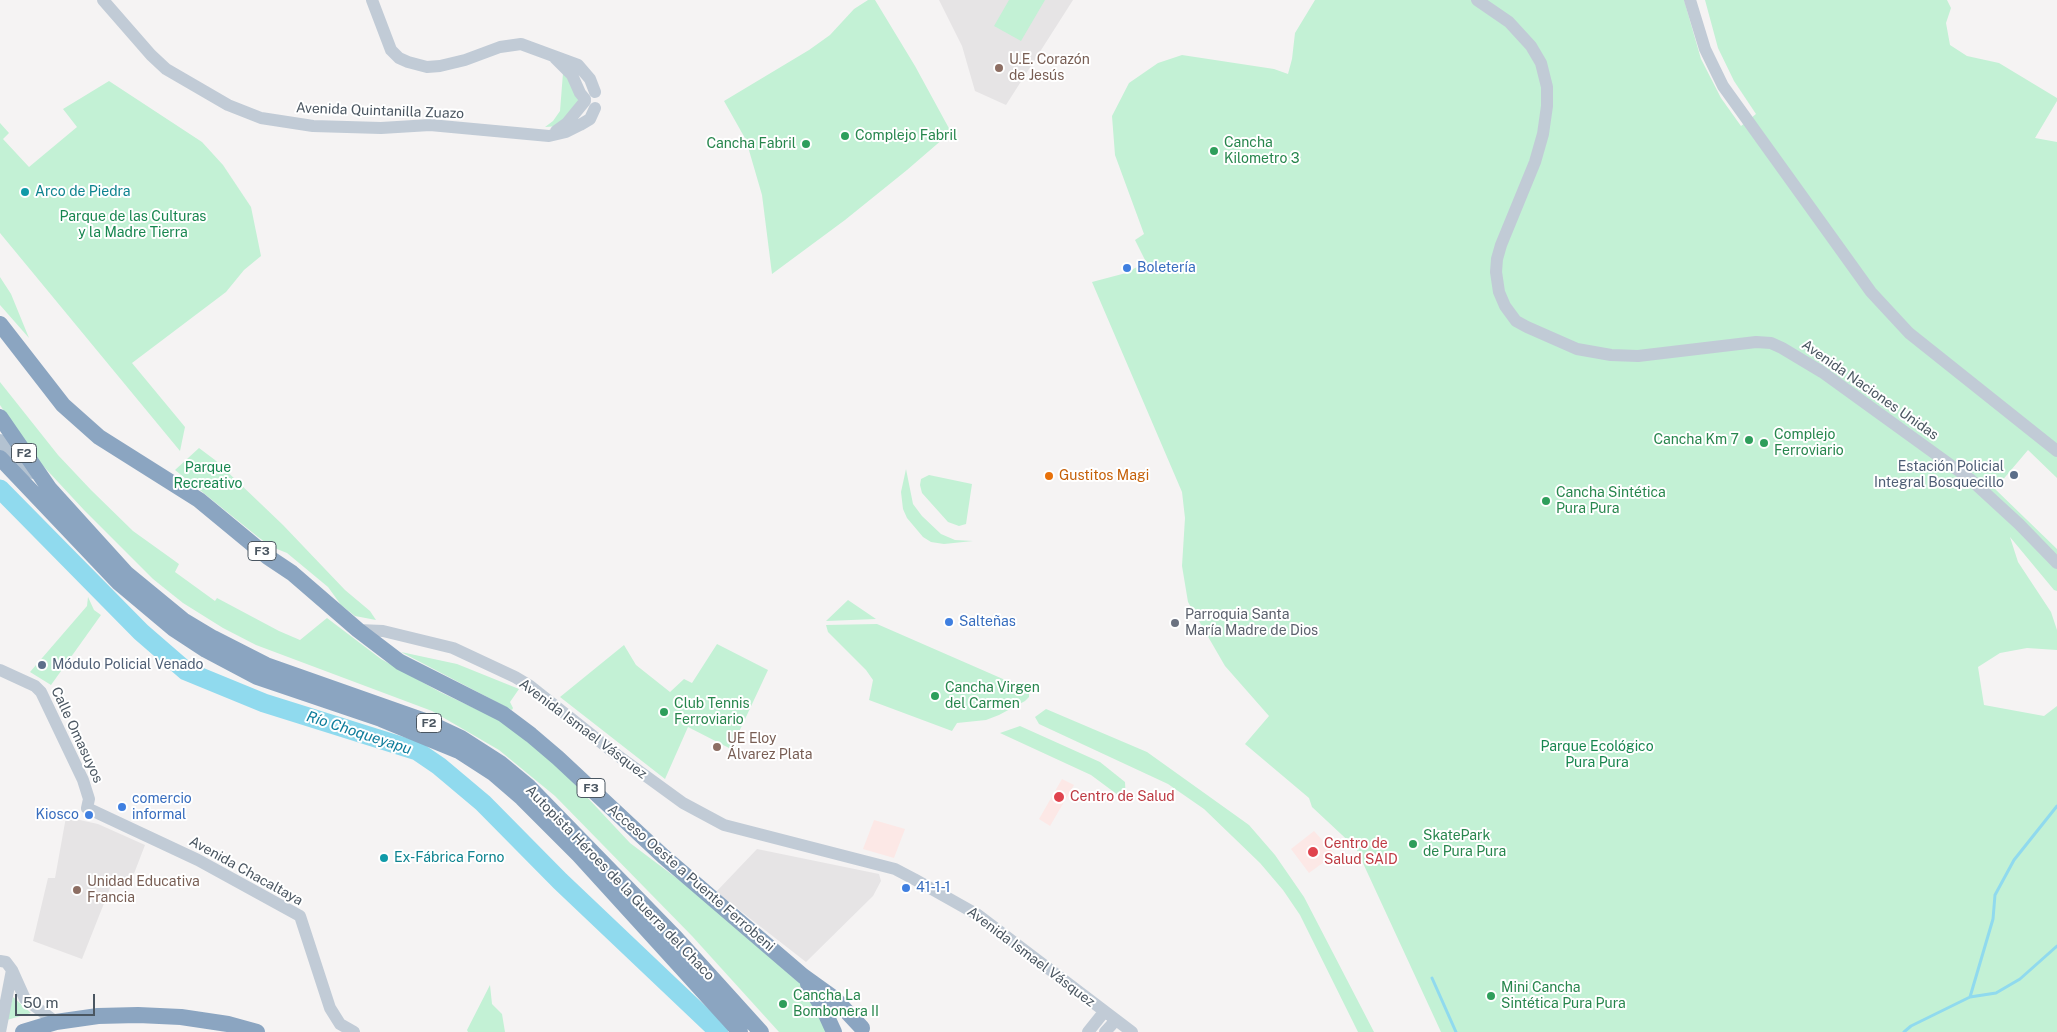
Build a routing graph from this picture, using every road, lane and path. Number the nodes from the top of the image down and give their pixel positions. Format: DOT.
graph roads {
  1 [pos="103,0"];
  2 [pos="372,0"];
  3 [pos="1476,0"];
  4 [pos="1690,0"];
  5 [pos="0,324"];
  6 [pos="0,417"];
  7 [pos="0,441"];
  8 [pos="2057,451"];
  9 [pos="0,458"];
  10 [pos="49,488"];
  11 [pos="2057,563"];
  12 [pos="358,630"];
  13 [pos="0,670"];
  14 [pos="87,808"];
  15 [pos="0,960"];
  16 [pos="12,970"];
  17 [pos="803,976"];
  18 [pos="1104,1012"];
  19 [pos="1115,1021"];
  20 [pos="56,1022"];
  21 [pos="864,1030"];
  22 [pos="0,1032"];
  23 [pos="23,1032"];
  24 [pos="258,1032"];
  25 [pos="354,1032"];
  26 [pos="740,1032"];
  27 [pos="761,1032"];
  28 [pos="834,1032"];
  29 [pos="840,1032"];
  30 [pos="1088,1032"];
  31 [pos="1105,1032"];
  32 [pos="1132,1032"];
  1 -- 2 [label="street, Avenida Quintanilla Zuazo"];
  3 -- 11 [label="street, Avenida Naciones Unidas"];
  4 -- 8 [label="street"];
  5 -- 12 [label="highway, F3"];
  6 -- 10 [label="highway, F2"];
  7 -- 10 [label="main road, Autopista Héroes de la Guerra del Chaco / F2"];
  9 -- 26 [label="highway, Autopista Héroes de la Guerra del Chaco / F2"];
  10 -- 27 [label="highway, Autopista Héroes de la Guerra del Chaco / F2"];
  12 -- 17 [label="highway, Acceso Oeste a Puente Ferrobeni / F3"];
  12 -- 18 [label="street, Avenida Ismael Vásquez"];
  13 -- 14 [label="street, Calle Omasuyos"];
  14 -- 25 [label="street, Avenida Chacaltaya"];
  15 -- 16 [label="street"];
  16 -- 20 [label="street"];
  16 -- 22 [label="street"];
  17 -- 21 [label="highway, Acceso Oeste a Puente Ferrobeni / F3"];
  17 -- 28 [label="highway, Acceso Oeste a Puente Ferrobeni / F3"];
  18 -- 19 [label="street, Avenida Ismael Vásquez"];
  18 -- 30 [label="street"];
  19 -- 31 [label="street"];
  19 -- 32 [label="street, Avenida Ismael Vásquez"];
  20 -- 23 [label="highway"];
  20 -- 24 [label="highway"];
  21 -- 29 [label="highway, F3"];
}
